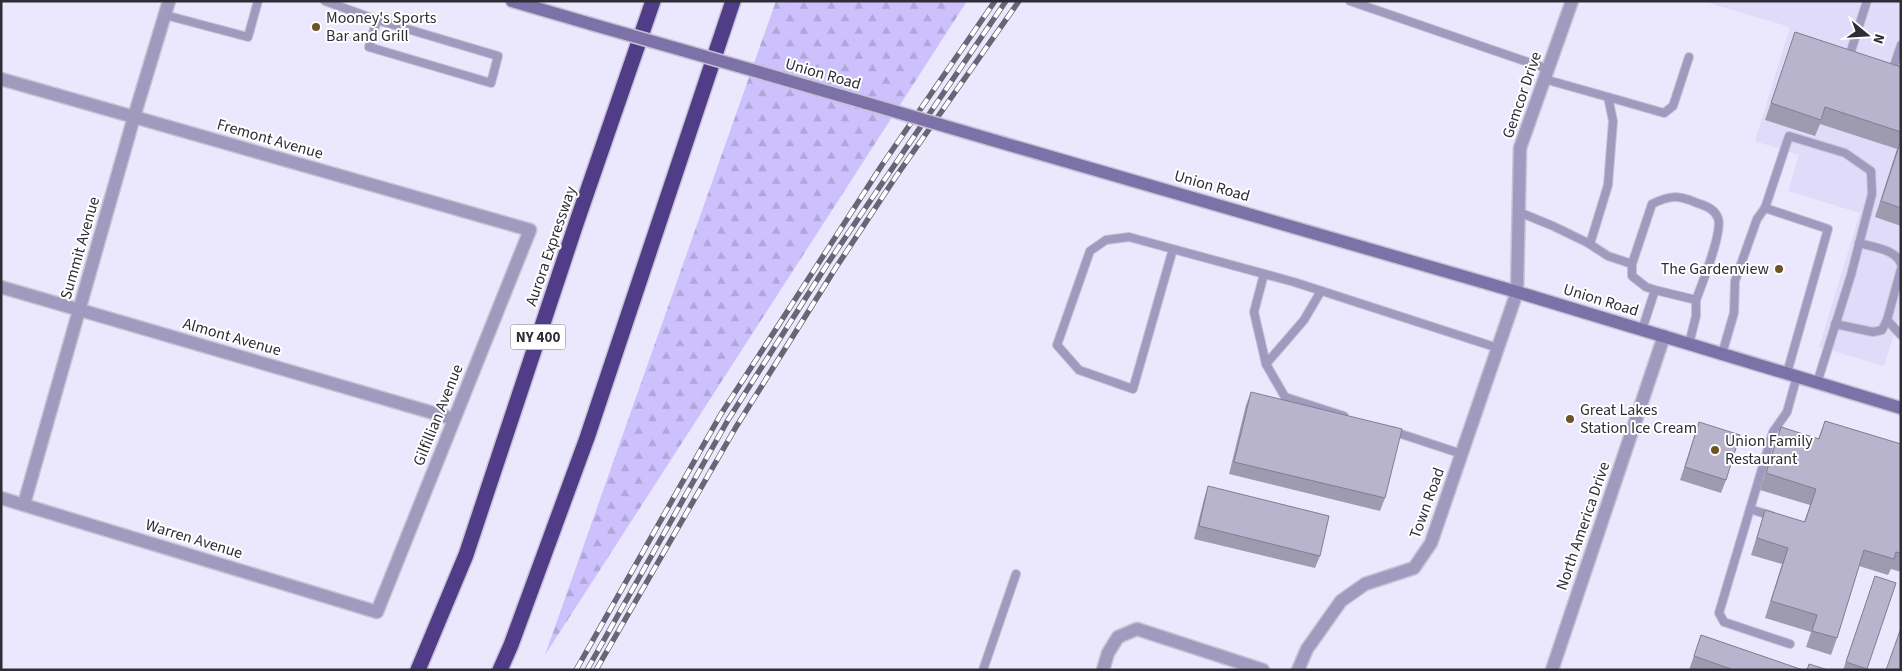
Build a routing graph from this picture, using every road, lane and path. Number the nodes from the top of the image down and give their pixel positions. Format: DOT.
graph roads {
  1 [pos="169,1"];
  2 [pos="258,1"];
  3 [pos="325,1"];
  4 [pos="512,1"];
  5 [pos="653,1"];
  6 [pos="733,1"];
  7 [pos="1350,1"];
  8 [pos="1572,1"];
  9 [pos="1867,1"];
  10 [pos="165,15"];
  11 [pos="377,20"];
  12 [pos="1901,45"];
  13 [pos="1850,54"];
  14 [pos="1689,57"];
  15 [pos="1894,66"];
  16 [pos="1546,74"];
  17 [pos="1,78"];
  18 [pos="1608,97"];
  19 [pos="134,117"];
  20 [pos="1765,208"];
  21 [pos="1519,212"];
  22 [pos="530,230"];
  23 [pos="1859,243"];
  24 [pos="1590,244"];
  25 [pos="1173,249"];
  26 [pos="1632,264"];
  27 [pos="1901,264"];
  28 [pos="1901,269"];
  29 [pos="1264,274"];
  30 [pos="1,287"];
  31 [pos="1655,290"];
  32 [pos="1321,291"];
  33 [pos="1517,292"];
  34 [pos="1696,300"];
  35 [pos="80,310"];
  36 [pos="1887,320"];
  37 [pos="1835,324"];
  38 [pos="1642,330"];
  39 [pos="1901,335"];
  40 [pos="1664,336"];
  41 [pos="1689,344"];
  42 [pos="1498,348"];
  43 [pos="1722,354"];
  44 [pos="1266,364"];
  45 [pos="1792,375"];
  46 [pos="1817,382"];
  47 [pos="1901,408"];
  48 [pos="1350,418"];
  49 [pos="454,420"];
  50 [pos="1388,430"];
  51 [pos="1462,454"];
  52 [pos="1,498"];
  53 [pos="24,504"];
  54 [pos="1750,509"];
  55 [pos="1784,520"];
  56 [pos="1016,574"];
  57 [pos="377,612"];
  58 [pos="1790,644"];
  59 [pos="418,670"];
  60 [pos="500,670"];
  61 [pos="983,670"];
  62 [pos="1102,670"];
  63 [pos="1264,670"];
  64 [pos="1298,670"];
  65 [pos="1552,670"];
  1 -- 10 [label="street, Summit Avenue"];
  2 -- 10 [label="lane"];
  3 -- 11 [label="lane"];
  4 -- 33 [label="main road, Union Road, bridge"];
  5 -- 59 [label="highway, Aurora Expressway / NY 400"];
  6 -- 60 [label="highway"];
  7 -- 16 [label="lane"];
  8 -- 16 [label="street, Gemcor Drive"];
  9 -- 13 [label="lane"];
  10 -- 19 [label="street, Summit Avenue"];
  11 -- 11 [label="lane"];
  12 -- 15 [label="lane"];
  14 -- 18 [label="lane"];
  16 -- 18 [label="lane"];
  16 -- 21 [label="street, Gemcor Drive"];
  17 -- 19 [label="street, Fremont Avenue"];
  18 -- 24 [label="lane"];
  19 -- 22 [label="street, Fremont Avenue"];
  19 -- 35 [label="street, Summit Avenue"];
  20 -- 23 [label="lane"];
  20 -- 43 [label="lane"];
  20 -- 45 [label="lane"];
  21 -- 24 [label="lane"];
  21 -- 33 [label="street, Gemcor Drive"];
  22 -- 49 [label="street, Gilfillian Avenue"];
  23 -- 27 [label="lane"];
  23 -- 37 [label="lane"];
  24 -- 26 [label="lane"];
  25 -- 25 [label="lane"];
  25 -- 29 [label="lane"];
  26 -- 31 [label="lane"];
  26 -- 34 [label="lane"];
  28 -- 36 [label="lane"];
  29 -- 32 [label="lane"];
  29 -- 44 [label="lane"];
  30 -- 35 [label="street, Almont Avenue"];
  31 -- 34 [label="lane"];
  31 -- 38 [label="lane"];
  32 -- 42 [label="lane"];
  32 -- 44 [label="lane"];
  33 -- 38 [label="main road, Union Road"];
  33 -- 42 [label="street, Town Road"];
  34 -- 41 [label="lane"];
  35 -- 49 [label="street, Almont Avenue"];
  35 -- 53 [label="street, Summit Avenue"];
  36 -- 37 [label="lane"];
  36 -- 39 [label="lane"];
  37 -- 46 [label="lane"];
  38 -- 40 [label="main road, Union Road"];
  40 -- 41 [label="main road, Union Road"];
  40 -- 65 [label="street, North America Drive"];
  41 -- 43 [label="main road, Union Road"];
  42 -- 51 [label="street, Town Road"];
  43 -- 45 [label="main road, Union Road"];
  44 -- 48 [label="lane"];
  45 -- 46 [label="main road, Union Road"];
  45 -- 54 [label="lane"];
  46 -- 47 [label="main road, Union Road"];
  49 -- 57 [label="street, Gilfillian Avenue"];
  50 -- 51 [label="lane"];
  51 -- 64 [label="street, Town Road"];
  52 -- 53 [label="street, Warren Avenue"];
  53 -- 57 [label="street, Warren Avenue"];
  54 -- 55 [label="lane"];
  54 -- 58 [label="lane"];
  56 -- 61 [label="lane"];
  62 -- 63 [label="street"];
}
